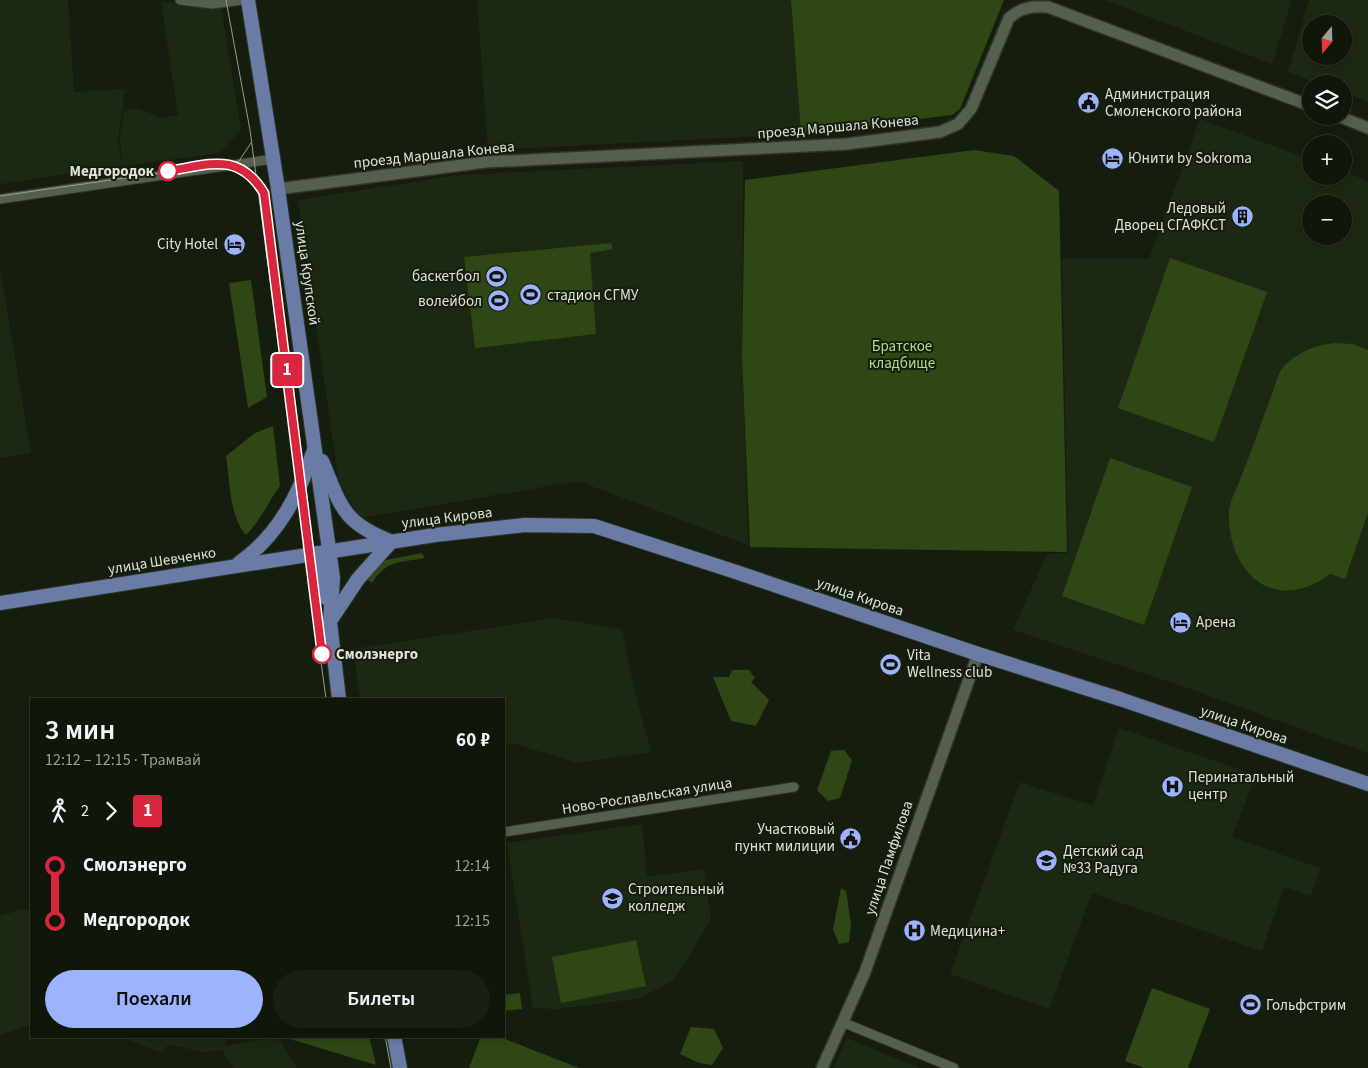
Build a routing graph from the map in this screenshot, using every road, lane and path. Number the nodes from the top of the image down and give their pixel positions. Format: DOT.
graph roads {
  1 [pos="180,0"];
  2 [pos="243,0"];
  3 [pos="248,0"];
  4 [pos="1302,103"];
  5 [pos="1352,122"];
  6 [pos="1368,128"];
  7 [pos="273,159"];
  8 [pos="278,189"];
  9 [pos="0,199"];
  10 [pos="316,447"];
  11 [pos="391,542"];
  12 [pos="323,552"];
  13 [pos="236,565"];
  14 [pos="0,603"];
  15 [pos="330,622"];
  16 [pos="978,654"];
  17 [pos="339,698"];
  18 [pos="1368,784"];
  19 [pos="794,787"];
  20 [pos="505,832"];
  21 [pos="842,1022"];
  22 [pos="394,1038"];
  23 [pos="400,1068"];
  24 [pos="822,1068"];
  25 [pos="954,1068"];
  1 -- 2 [label="street"];
  3 -- 7 [label="main road, улица Крупской"];
  4 -- 8 [label="street, проезд Маршала Конева"];
  5 -- 6 [label="street"];
  7 -- 8 [label="main road, улица Крупской"];
  7 -- 9 [label="street"];
  8 -- 10 [label="main road, улица Крупской"];
  10 -- 11 [label="main road"];
  10 -- 12 [label="main road, улица Крупской"];
  10 -- 13 [label="main road"];
  11 -- 12 [label="main road, улица Кирова"];
  11 -- 15 [label="main road"];
  11 -- 16 [label="main road, улица Кирова"];
  12 -- 13 [label="main road, улица Шевченко"];
  12 -- 15 [label="main road, улица Крупской"];
  13 -- 14 [label="main road, улица Шевченко"];
  15 -- 17 [label="main road, улица Крупской"];
  16 -- 18 [label="main road, улица Кирова"];
  16 -- 21 [label="street, улица Памфилова"];
  19 -- 20 [label="street, Ново-Рославльская улица"];
  21 -- 24 [label="street, улица Памфилова"];
  21 -- 25 [label="street"];
  22 -- 23 [label="main road"];
}
